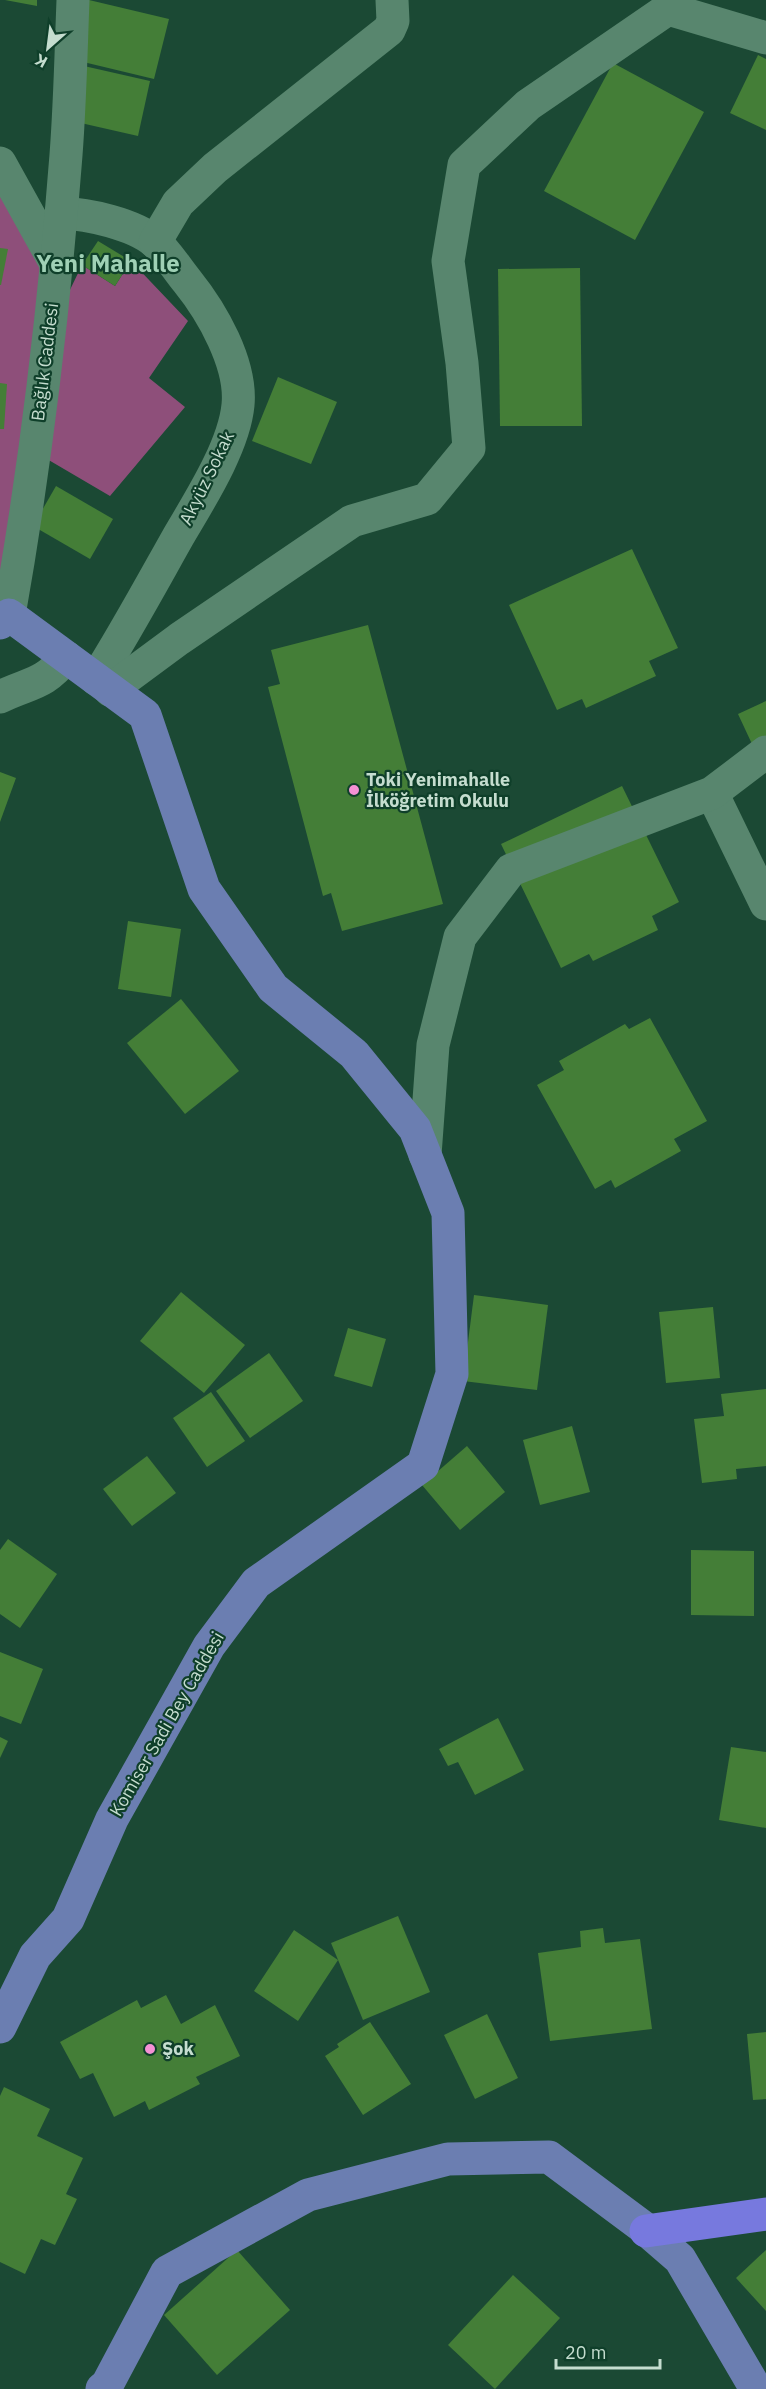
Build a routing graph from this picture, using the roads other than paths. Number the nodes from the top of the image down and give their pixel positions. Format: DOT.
graph roads {
  1 [pos="73,0"];
  2 [pos="392,0"];
  3 [pos="766,38"];
  4 [pos="0,163"];
  5 [pos="61,213"];
  6 [pos="155,242"];
  7 [pos="56,264"];
  8 [pos="4,619"];
  9 [pos="66,657"];
  10 [pos="103,685"];
  11 [pos="0,697"];
  12 [pos="766,752"];
  13 [pos="712,793"];
  14 [pos="766,904"];
  15 [pos="425,1155"];
  16 [pos="0,2027"];
  17 [pos="766,2212"];
  18 [pos="644,2229"];
  19 [pos="102,2389"];
  20 [pos="756,2389"];
  1 -- 5 [label="street, Bağlık Caddesi"];
  2 -- 6 [label="street"];
  3 -- 10 [label="street"];
  4 -- 7 [label="street"];
  5 -- 6 [label="street, Akyüz Sokak"];
  5 -- 7 [label="street, Bağlık Caddesi"];
  6 -- 10 [label="street, Akyüz Sokak"];
  7 -- 8 [label="street, Bağlık Caddesi"];
  8 -- 9 [label="main road, Komiser Sadi Bey Caddesi"];
  9 -- 10 [label="main road, Komiser Sadi Bey Caddesi"];
  9 -- 11 [label="street"];
  10 -- 15 [label="main road, Komiser Sadi Bey Caddesi"];
  12 -- 13 [label="street"];
  13 -- 14 [label="street"];
  13 -- 15 [label="street"];
  15 -- 16 [label="main road, Komiser Sadi Bey Caddesi"];
  17 -- 18 [label="highway"];
  18 -- 19 [label="main road"];
  18 -- 20 [label="main road"];
}
